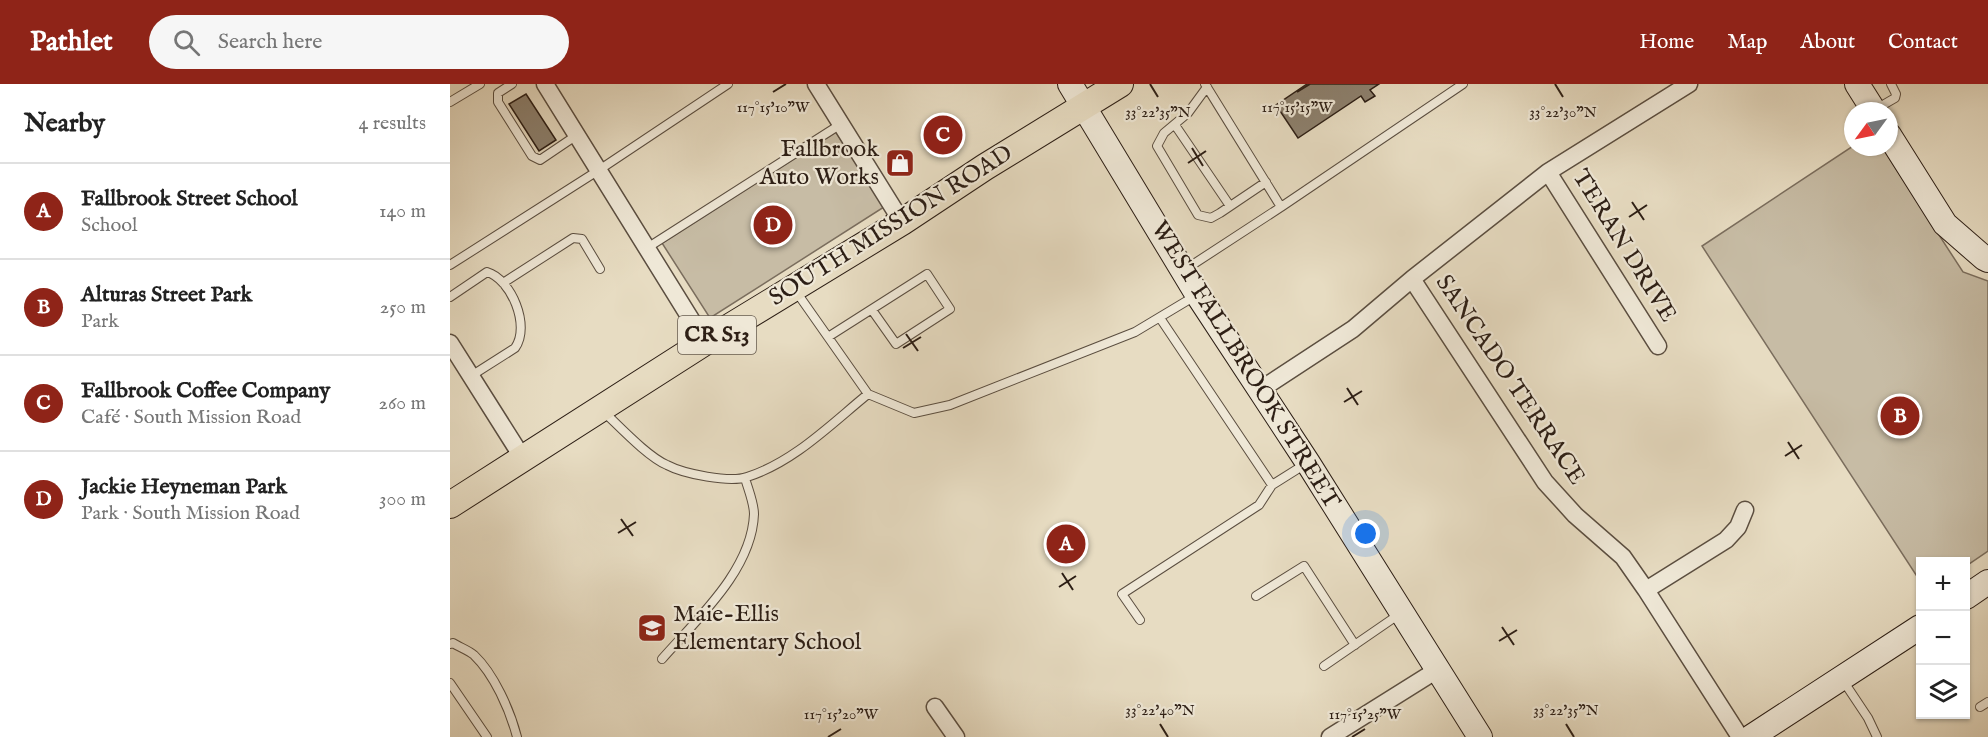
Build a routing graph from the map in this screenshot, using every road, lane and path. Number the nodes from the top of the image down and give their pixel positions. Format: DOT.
graph roads {
  1 [pos="480,84"];
  2 [pos="512,84"];
  3 [pos="545,84"];
  4 [pos="728,84"];
  5 [pos="816,84"];
  6 [pos="1070,84"];
  7 [pos="1120,84"];
  8 [pos="1463,84"];
  9 [pos="1689,84"];
  10 [pos="1857,84"];
  11 [pos="1890,84"];
  12 [pos="1206,86"];
  13 [pos="450,102"];
  14 [pos="1868,102"];
  15 [pos="1889,102"];
  16 [pos="1084,106"];
  17 [pos="841,124"];
  18 [pos="1175,125"];
  19 [pos="577,135"];
  20 [pos="1898,149"];
  21 [pos="599,170"];
  22 [pos="1548,172"];
  23 [pos="1266,182"];
  24 [pos="1230,206"];
  25 [pos="1281,207"];
  26 [pos="903,222"];
  27 [pos="647,248"];
  28 [pos="1988,260"];
  29 [pos="450,265"];
  30 [pos="600,269"];
  31 [pos="1183,271"];
  32 [pos="1412,279"];
  33 [pos="503,284"];
  34 [pos="793,287"];
  35 [pos="1197,294"];
  36 [pos="450,297"];
  37 [pos="872,310"];
  38 [pos="1160,318"];
  39 [pos="828,337"];
  40 [pos="705,342"];
  41 [pos="450,343"];
  42 [pos="1658,346"];
  43 [pos="471,376"];
  44 [pos="1260,390"];
  45 [pos="868,394"];
  46 [pos="602,409"];
  47 [pos="524,460"];
  48 [pos="1308,463"];
  49 [pos="746,478"];
  50 [pos="1272,485"];
  51 [pos="450,505"];
  52 [pos="1745,510"];
  53 [pos="1988,582"];
  54 [pos="1646,590"];
  55 [pos="1970,594"];
  56 [pos="1256,596"];
  57 [pos="1401,613"];
  58 [pos="1140,620"];
  59 [pos="1916,630"];
  60 [pos="450,644"];
  61 [pos="1355,645"];
  62 [pos="662,659"];
  63 [pos="1324,666"];
  64 [pos="1437,670"];
  65 [pos="1841,679"];
  66 [pos="450,683"];
  67 [pos="935,707"];
  68 [pos="487,737"];
  69 [pos="517,737"];
  70 [pos="956,737"];
  71 [pos="1330,737"];
  72 [pos="1480,737"];
  73 [pos="1740,737"];
  74 [pos="1751,737"];
  75 [pos="1877,737"];
  1 -- 13 [label="lane"];
  2 -- 19 [label="lane"];
  3 -- 19 [label="street"];
  4 -- 21 [label="lane"];
  5 -- 17 [label="street"];
  6 -- 16 [label="street, WEST FALLBROOK STREET"];
  7 -- 16 [label="main road, SOUTH MISSION ROAD / CR S13"];
  8 -- 25 [label="lane"];
  9 -- 22 [label="street"];
  10 -- 14 [label="street"];
  11 -- 15 [label="lane"];
  12 -- 18 [label="lane"];
  12 -- 23 [label="lane"];
  16 -- 26 [label="main road, SOUTH MISSION ROAD / CR S13"];
  16 -- 31 [label="street, WEST FALLBROOK STREET"];
  17 -- 26 [label="street"];
  17 -- 27 [label="lane"];
  18 -- 24 [label="lane"];
  18 -- 24 [label="lane"];
  19 -- 21 [label="street"];
  20 -- 28 [label="street"];
  21 -- 27 [label="street"];
  21 -- 29 [label="lane"];
  22 -- 32 [label="street"];
  22 -- 42 [label="street, TERAN DRIVE"];
  23 -- 24 [label="lane"];
  23 -- 25 [label="lane"];
  25 -- 31 [label="lane"];
  26 -- 34 [label="main road, SOUTH MISSION ROAD / CR S13"];
  27 -- 40 [label="street"];
  30 -- 33 [label="lane"];
  31 -- 35 [label="street, WEST FALLBROOK STREET"];
  32 -- 44 [label="street"];
  32 -- 54 [label="street, SANCADO TERRACE"];
  33 -- 36 [label="lane"];
  33 -- 43 [label="lane"];
  34 -- 39 [label="lane"];
  34 -- 40 [label="main road, SOUTH MISSION ROAD / CR S13"];
  35 -- 38 [label="lane"];
  35 -- 44 [label="street, WEST FALLBROOK STREET"];
  37 -- 37 [label="lane"];
  37 -- 39 [label="lane"];
  38 -- 45 [label="lane"];
  38 -- 50 [label="lane"];
  39 -- 45 [label="lane"];
  40 -- 46 [label="main road, SOUTH MISSION ROAD / CR S13"];
  41 -- 43 [label="street"];
  43 -- 47 [label="street"];
  44 -- 48 [label="street, WEST FALLBROOK STREET"];
  45 -- 49 [label="lane"];
  46 -- 47 [label="main road, SOUTH MISSION ROAD / CR S13"];
  46 -- 49 [label="lane"];
  47 -- 51 [label="main road, SOUTH MISSION ROAD / CR S13"];
  48 -- 50 [label="lane"];
  48 -- 57 [label="street, WEST FALLBROOK STREET"];
  49 -- 62 [label="lane"];
  50 -- 58 [label="lane"];
  52 -- 54 [label="street"];
  53 -- 55 [label="street"];
  54 -- 73 [label="street, SANCADO TERRACE"];
  56 -- 61 [label="lane"];
  57 -- 61 [label="lane"];
  57 -- 64 [label="street, WEST FALLBROOK STREET"];
  59 -- 65 [label="street"];
  60 -- 69 [label="lane"];
  61 -- 63 [label="lane"];
  64 -- 71 [label="street"];
  64 -- 72 [label="street, WEST FALLBROOK STREET"];
  65 -- 74 [label="street"];
  65 -- 75 [label="lane"];
  66 -- 68 [label="lane"];
  67 -- 70 [label="street"];
}
